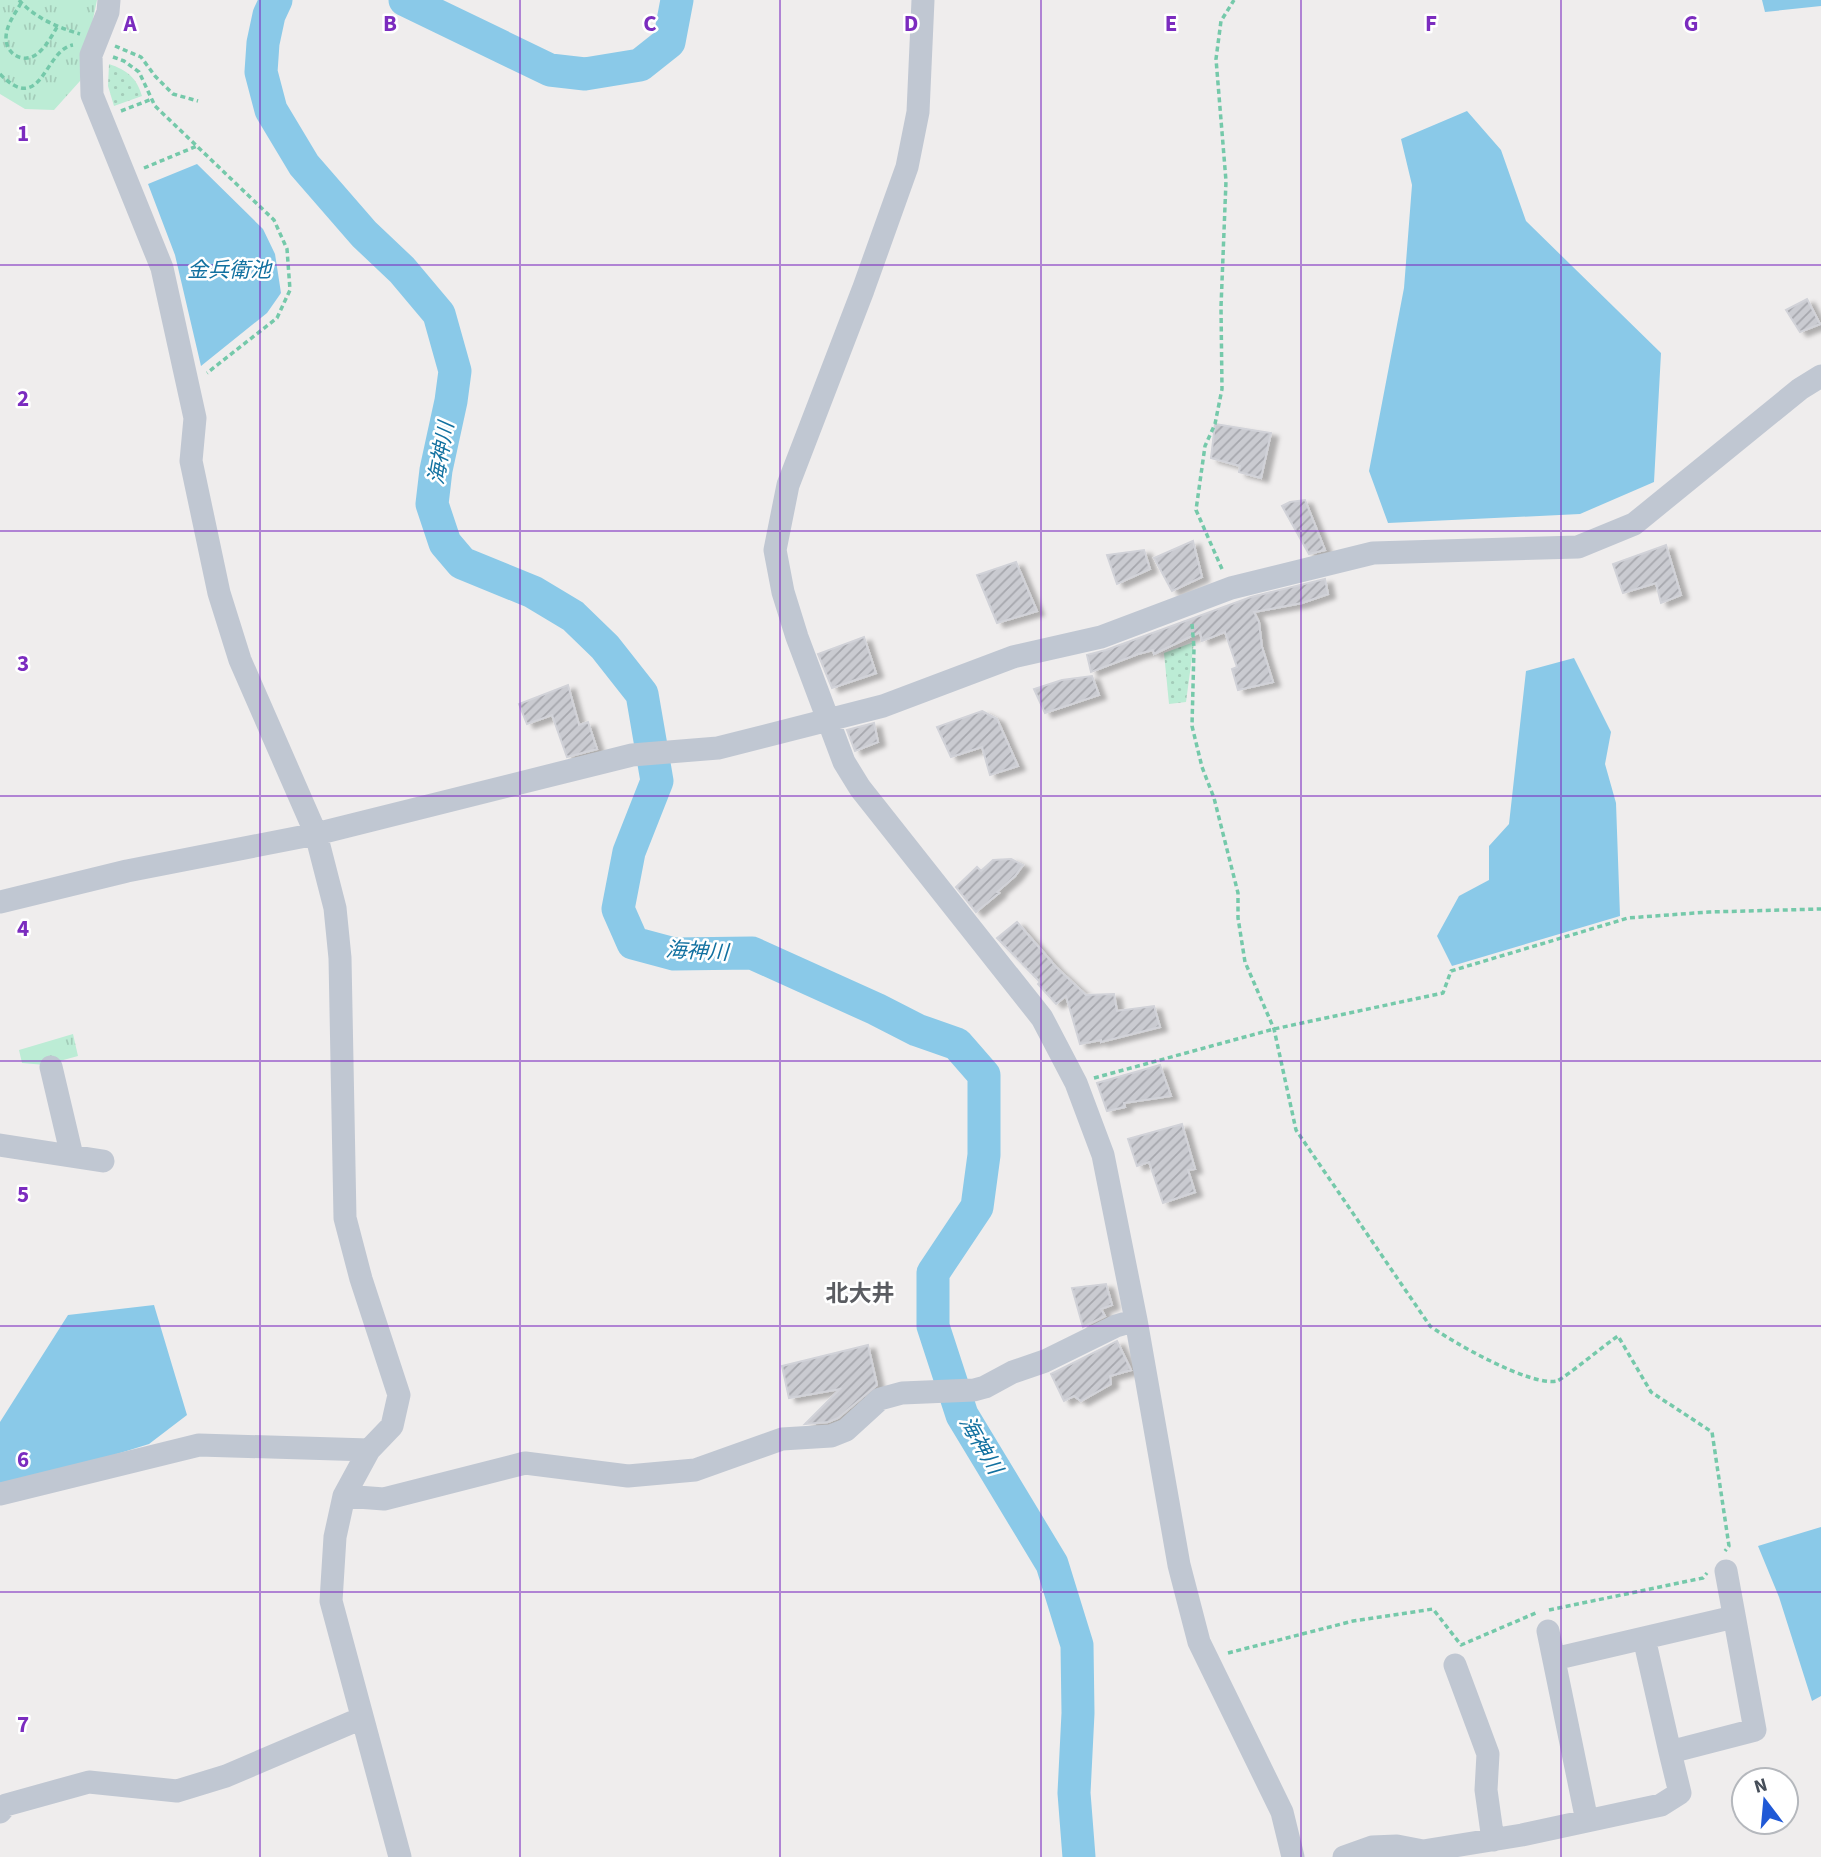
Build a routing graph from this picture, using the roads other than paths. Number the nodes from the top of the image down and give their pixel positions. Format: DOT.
graph roads {
  1 [pos="109,0"];
  2 [pos="923,0"];
  3 [pos="1821,376"];
  4 [pos="828,720"];
  5 [pos="316,834"];
  6 [pos="0,902"];
  7 [pos="51,1067"];
  8 [pos="0,1144"];
  9 [pos="72,1156"];
  10 [pos="103,1161"];
  11 [pos="1136,1320"];
  12 [pos="369,1450"];
  13 [pos="0,1494"];
  14 [pos="344,1496"];
  15 [pos="1719,1565"];
  16 [pos="1734,1617"];
  17 [pos="1548,1631"];
  18 [pos="1644,1638"];
  19 [pos="1554,1659"];
  20 [pos="1455,1665"];
  21 [pos="362,1718"];
  22 [pos="1670,1752"];
  23 [pos="0,1812"];
  24 [pos="1587,1821"];
  25 [pos="1493,1840"];
  26 [pos="400,1857"];
  27 [pos="1293,1857"];
  28 [pos="1344,1857"];
  1 -- 5 [label="street"];
  2 -- 4 [label="street"];
  3 -- 4 [label="street"];
  4 -- 5 [label="street"];
  4 -- 11 [label="street"];
  5 -- 6 [label="street"];
  5 -- 12 [label="street"];
  7 -- 9 [label="street"];
  8 -- 9 [label="street"];
  9 -- 10 [label="street"];
  11 -- 14 [label="street"];
  11 -- 27 [label="street"];
  12 -- 13 [label="street"];
  12 -- 14 [label="street"];
  14 -- 21 [label="street"];
  15 -- 16 [label="street"];
  16 -- 18 [label="street"];
  16 -- 22 [label="street"];
  17 -- 19 [label="street"];
  18 -- 19 [label="street"];
  18 -- 22 [label="street"];
  19 -- 24 [label="street"];
  20 -- 25 [label="street"];
  21 -- 23 [label="street"];
  21 -- 26 [label="street"];
  22 -- 24 [label="street"];
  24 -- 25 [label="street"];
  25 -- 28 [label="street"];
}
